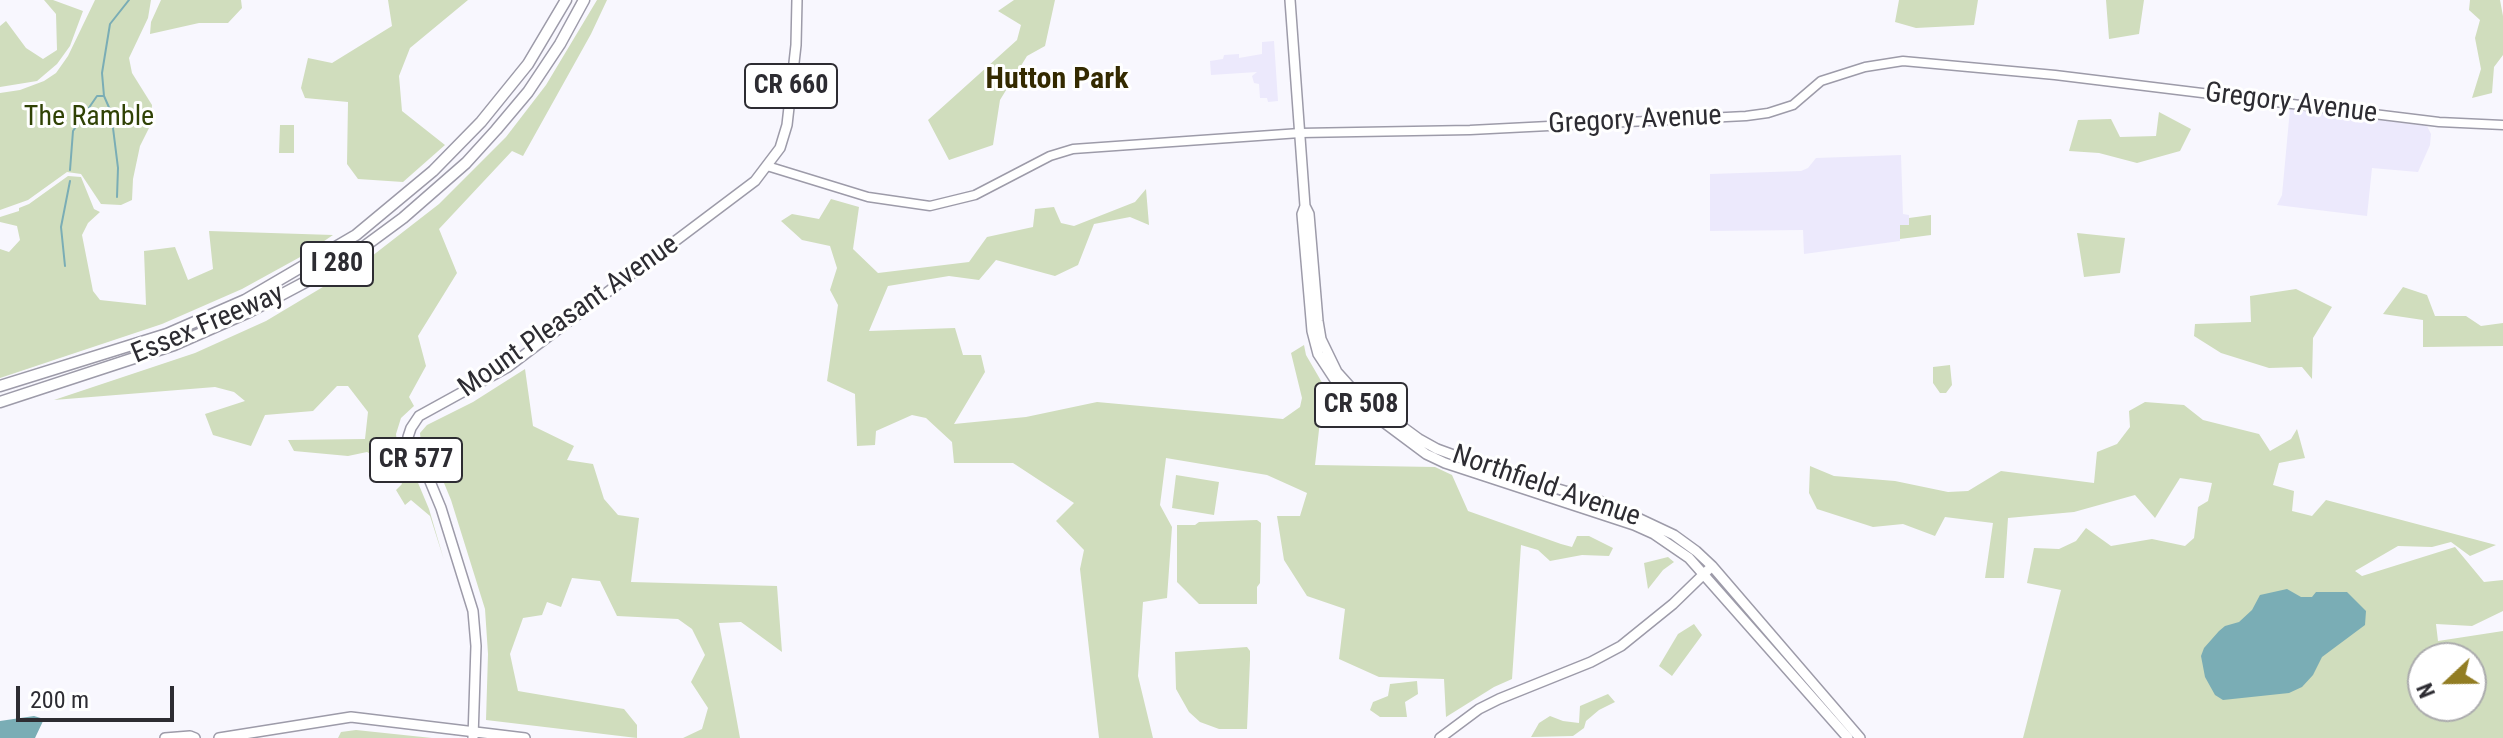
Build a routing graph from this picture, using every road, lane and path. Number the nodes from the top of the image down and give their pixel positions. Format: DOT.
graph roads {
  1 [pos="566,0"];
  2 [pos="584,0"];
  3 [pos="797,0"];
  4 [pos="1290,0"];
  5 [pos="2503,125"];
  6 [pos="1300,133"];
  7 [pos="767,166"];
  8 [pos="0,386"];
  9 [pos="0,402"];
  10 [pos="1708,570"];
  11 [pos="473,734"];
  12 [pos="165,738"];
  13 [pos="195,738"];
  14 [pos="219,738"];
  15 [pos="525,738"];
  16 [pos="1440,738"];
  17 [pos="1848,738"];
  18 [pos="1860,738"];
  1 -- 8 [label="highway, Essex Freeway / I 280"];
  2 -- 9 [label="highway, Essex Freeway / I 280"];
  3 -- 7 [label="main road, Mount Pleasant Avenue / CR 660"];
  4 -- 6 [label="main road, Northfield Avenue / CR 508"];
  5 -- 6 [label="main road, Gregory Avenue"];
  6 -- 7 [label="main road, Gregory Avenue"];
  6 -- 10 [label="main road, Northfield Avenue / CR 508"];
  7 -- 11 [label="main road, Mount Pleasant Avenue / CR 577"];
  10 -- 16 [label="main road"];
  10 -- 17 [label="main road, Northfield Avenue / CR 508"];
  10 -- 18 [label="main road, Northfield Avenue / CR 508"];
  11 -- 14 [label="main road"];
  11 -- 15 [label="main road"];
  12 -- 13 [label="main road"];
}
